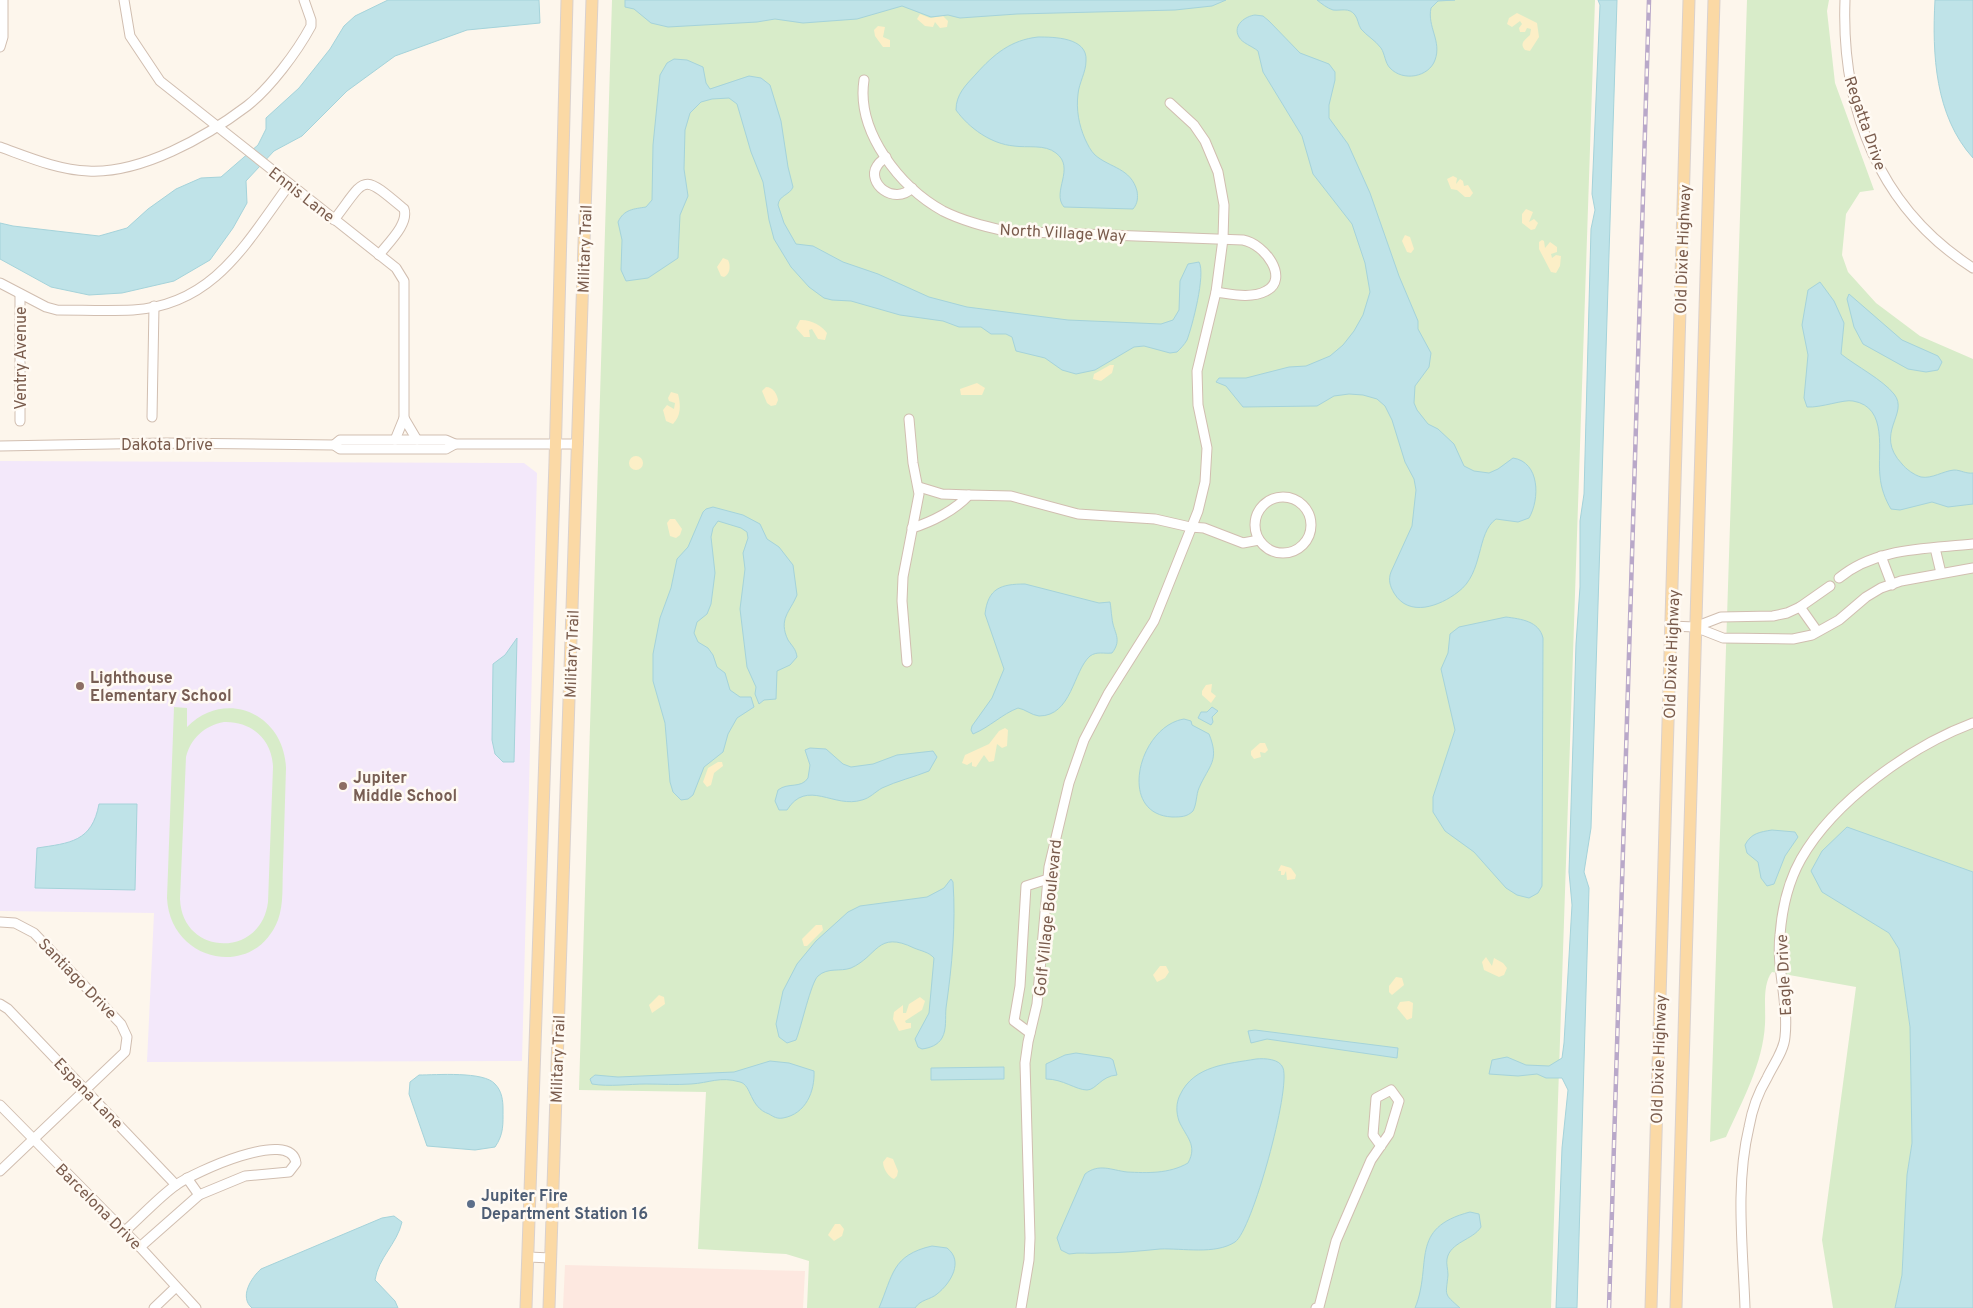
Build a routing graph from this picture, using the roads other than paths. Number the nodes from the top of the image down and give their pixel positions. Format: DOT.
graph roads {
  1 [pos="3,0"];
  2 [pos="124,0"];
  3 [pos="304,0"];
  4 [pos="567,0"];
  5 [pos="592,0"];
  6 [pos="1689,0"];
  7 [pos="1714,0"];
  8 [pos="1845,0"];
  9 [pos="0,47"];
  10 [pos="864,80"];
  11 [pos="1170,103"];
  12 [pos="218,126"];
  13 [pos="0,147"];
  14 [pos="886,157"];
  15 [pos="290,185"];
  16 [pos="912,188"];
  17 [pos="334,220"];
  18 [pos="1223,239"];
  19 [pos="379,254"];
  20 [pos="1973,268"];
  21 [pos="0,283"];
  22 [pos="1216,292"];
  23 [pos="20,294"];
  24 [pos="154,306"];
  25 [pos="152,417"];
  26 [pos="404,418"];
  27 [pos="909,419"];
  28 [pos="20,422"];
  29 [pos="395,440"];
  30 [pos="417,440"];
  31 [pos="455,444"];
  32 [pos="556,444"];
  33 [pos="578,444"];
  34 [pos="334,445"];
  35 [pos="0,446"];
  36 [pos="919,487"];
  37 [pos="969,495"];
  38 [pos="912,528"];
  39 [pos="1190,528"];
  40 [pos="1259,540"];
  41 [pos="1973,544"];
  42 [pos="1936,548"];
  43 [pos="1881,556"];
  44 [pos="1973,568"];
  45 [pos="1941,573"];
  46 [pos="1840,578"];
  47 [pos="1892,584"];
  48 [pos="1830,586"];
  49 [pos="1800,607"];
  50 [pos="1672,626"];
  51 [pos="1696,627"];
  52 [pos="1817,632"];
  53 [pos="907,662"];
  54 [pos="1973,723"];
  55 [pos="1048,879"];
  56 [pos="0,922"];
  57 [pos="0,1004"];
  58 [pos="1030,1032"];
  59 [pos="86,1090"];
  60 [pos="0,1105"];
  61 [pos="32,1139"];
  62 [pos="1381,1146"];
  63 [pos="0,1171"];
  64 [pos="188,1178"];
  65 [pos="176,1185"];
  66 [pos="200,1195"];
  67 [pos="125,1231"];
  68 [pos="140,1247"];
  69 [pos="528,1257"];
  70 [pos="551,1258"];
  71 [pos="176,1287"];
  72 [pos="154,1308"];
  73 [pos="196,1308"];
  74 [pos="526,1308"];
  75 [pos="549,1308"];
  76 [pos="1021,1308"];
  77 [pos="1316,1308"];
  78 [pos="1651,1308"];
  79 [pos="1676,1308"];
  80 [pos="1745,1308"];
  1 -- 9 [label="street"];
  2 -- 12 [label="street, Ennis Lane"];
  3 -- 12 [label="street"];
  4 -- 32 [label="main road, Military Trail"];
  5 -- 33 [label="main road, Military Trail"];
  6 -- 50 [label="main road, Old Dixie Highway"];
  7 -- 51 [label="main road, Old Dixie Highway"];
  8 -- 20 [label="street, Regatta Drive"];
  10 -- 14 [label="street, North Village Way"];
  11 -- 18 [label="street, Golf Village Boulevard"];
  12 -- 13 [label="street"];
  12 -- 15 [label="street, Ennis Lane"];
  14 -- 16 [label="street, North Village Way"];
  14 -- 16 [label="street"];
  15 -- 17 [label="street, Ennis Lane"];
  15 -- 24 [label="street"];
  16 -- 18 [label="street, North Village Way"];
  17 -- 19 [label="street, Ennis Lane"];
  17 -- 19 [label="street"];
  18 -- 22 [label="street, Golf Village Boulevard"];
  18 -- 22 [label="street"];
  19 -- 26 [label="street, Ennis Lane"];
  21 -- 23 [label="street"];
  22 -- 39 [label="street, Golf Village Boulevard"];
  23 -- 24 [label="street"];
  23 -- 28 [label="street, Ventry Avenue"];
  24 -- 25 [label="street"];
  26 -- 29 [label="street, Ennis Lane"];
  26 -- 30 [label="street"];
  27 -- 36 [label="street"];
  29 -- 30 [label="street, Dakota Drive"];
  29 -- 34 [label="street, Dakota Drive"];
  30 -- 31 [label="street, Dakota Drive"];
  31 -- 32 [label="street, Dakota Drive"];
  31 -- 34 [label="street, Dakota Drive"];
  32 -- 33 [label="street, Dakota Drive"];
  32 -- 69 [label="main road, Military Trail"];
  33 -- 70 [label="main road, Military Trail"];
  34 -- 35 [label="street, Dakota Drive"];
  36 -- 37 [label="street"];
  36 -- 38 [label="street"];
  37 -- 38 [label="street"];
  37 -- 39 [label="street"];
  38 -- 53 [label="street"];
  39 -- 40 [label="street"];
  39 -- 55 [label="street, Golf Village Boulevard"];
  40 -- 40 [label="street"];
  41 -- 42 [label="street"];
  42 -- 43 [label="street"];
  42 -- 45 [label="street"];
  43 -- 46 [label="street"];
  43 -- 47 [label="street"];
  44 -- 45 [label="street"];
  45 -- 47 [label="street"];
  47 -- 52 [label="street"];
  48 -- 49 [label="street"];
  49 -- 51 [label="street"];
  49 -- 52 [label="street"];
  50 -- 51 [label="street"];
  50 -- 78 [label="main road, Old Dixie Highway"];
  51 -- 52 [label="street"];
  51 -- 79 [label="main road, Old Dixie Highway"];
  54 -- 80 [label="street, Eagle Drive"];
  55 -- 58 [label="street, Golf Village Boulevard"];
  55 -- 58 [label="street"];
  56 -- 59 [label="street, Santiago Drive"];
  57 -- 59 [label="street, Espana Lane"];
  58 -- 76 [label="street, Golf Village Boulevard"];
  59 -- 61 [label="street, Santiago Drive"];
  59 -- 65 [label="street, Espana Lane"];
  60 -- 61 [label="street, Barcelona Drive"];
  61 -- 63 [label="street, Santiago Drive"];
  61 -- 67 [label="street, Barcelona Drive"];
  62 -- 62 [label="street"];
  62 -- 77 [label="street"];
  64 -- 65 [label="street"];
  64 -- 66 [label="street"];
  64 -- 66 [label="street"];
  65 -- 67 [label="street"];
  66 -- 68 [label="street"];
  67 -- 68 [label="street, Barcelona Drive"];
  68 -- 71 [label="street, Barcelona Drive"];
  69 -- 70 [label="street"];
  69 -- 74 [label="main road, Military Trail"];
  70 -- 75 [label="main road, Military Trail"];
  71 -- 72 [label="street"];
  71 -- 73 [label="street, Barcelona Drive"];
}
